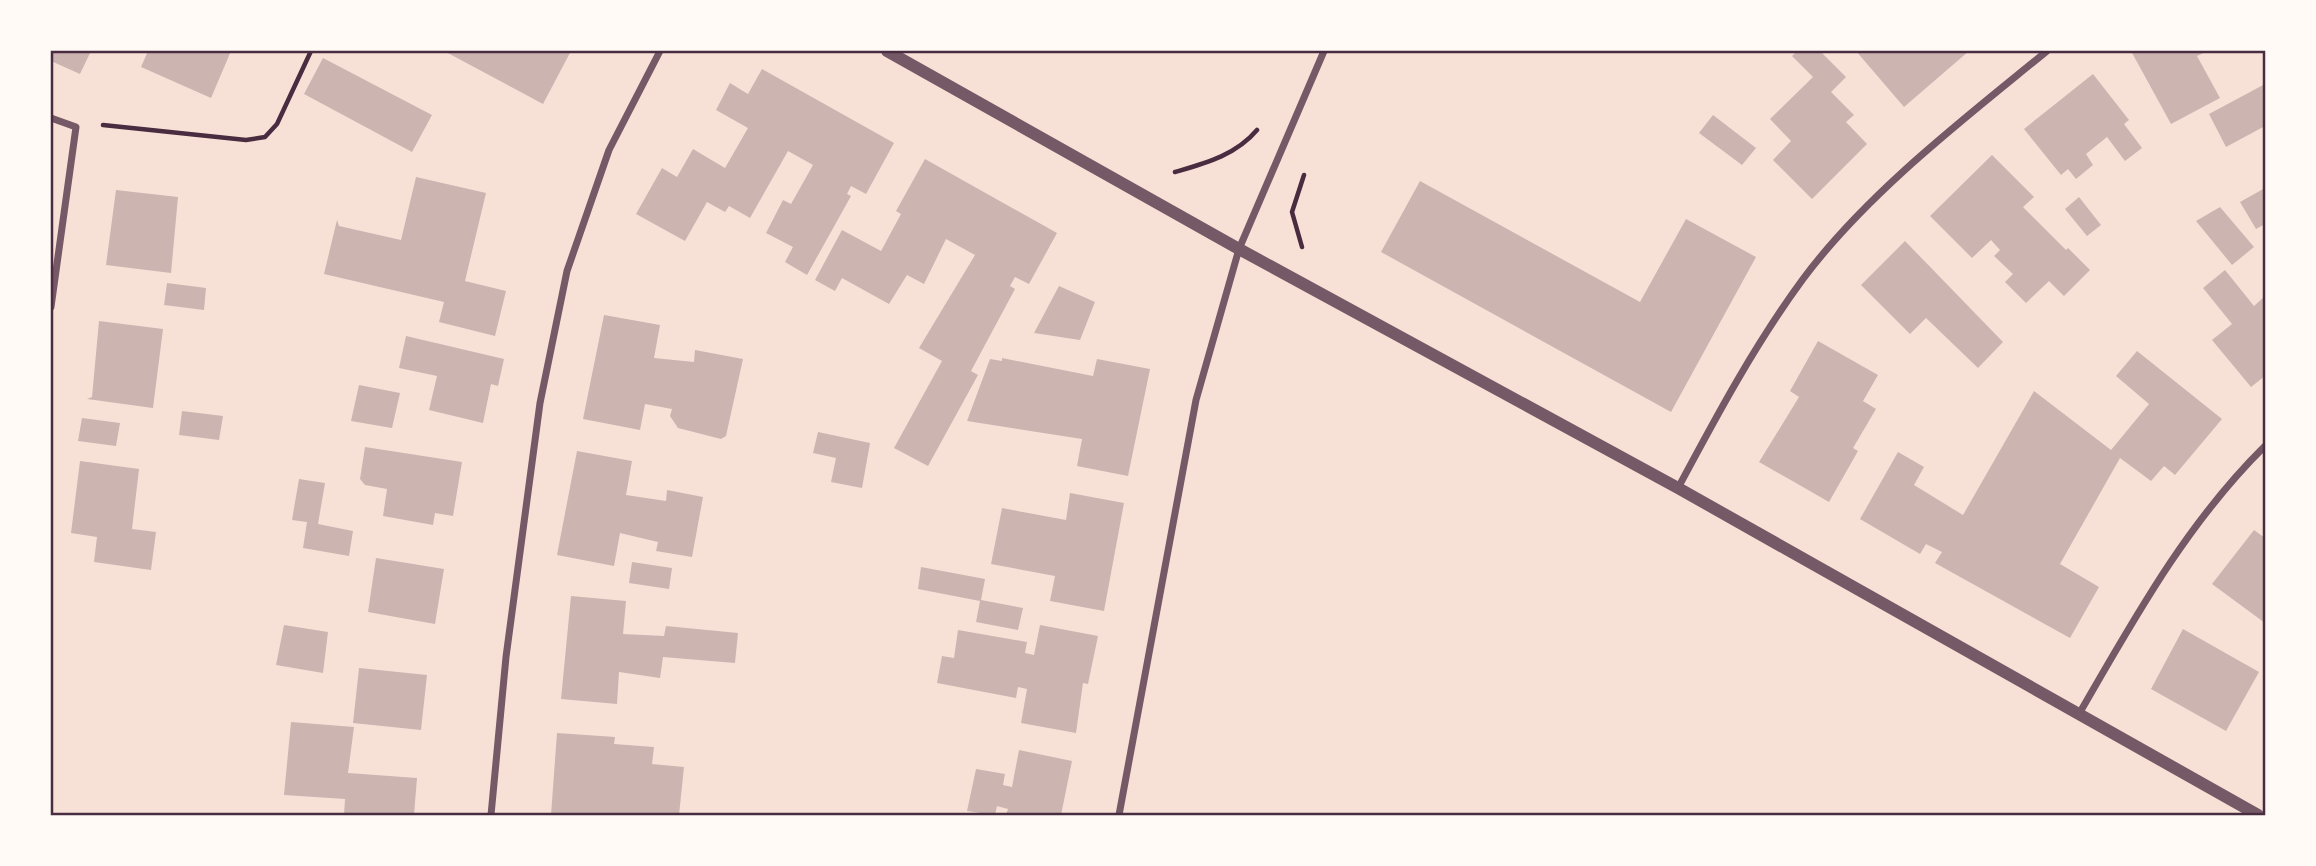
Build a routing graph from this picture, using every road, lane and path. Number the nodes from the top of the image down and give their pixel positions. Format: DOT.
graph roads {
  1 [pos="312,51"];
  2 [pos="660,51"];
  3 [pos="887,51"];
  4 [pos="1324,51"];
  5 [pos="2047,51"];
  6 [pos="51,118"];
  7 [pos="1265,121"];
  8 [pos="76,128"];
  9 [pos="1175,172"];
  10 [pos="1239,249"];
  11 [pos="51,307"];
  12 [pos="2265,446"];
  13 [pos="1678,488"];
  14 [pos="2079,714"];
  15 [pos="491,815"];
  16 [pos="1119,815"];
  17 [pos="2258,815"];
  1 -- 8 [label="path"];
  2 -- 15 [label="street"];
  3 -- 10 [label="street"];
  4 -- 10 [label="street"];
  5 -- 13 [label="street"];
  6 -- 8 [label="street"];
  7 -- 9 [label="path"];
  8 -- 11 [label="street"];
  10 -- 13 [label="street"];
  10 -- 16 [label="street"];
  12 -- 14 [label="street"];
  13 -- 14 [label="street"];
  14 -- 17 [label="street"];
}
